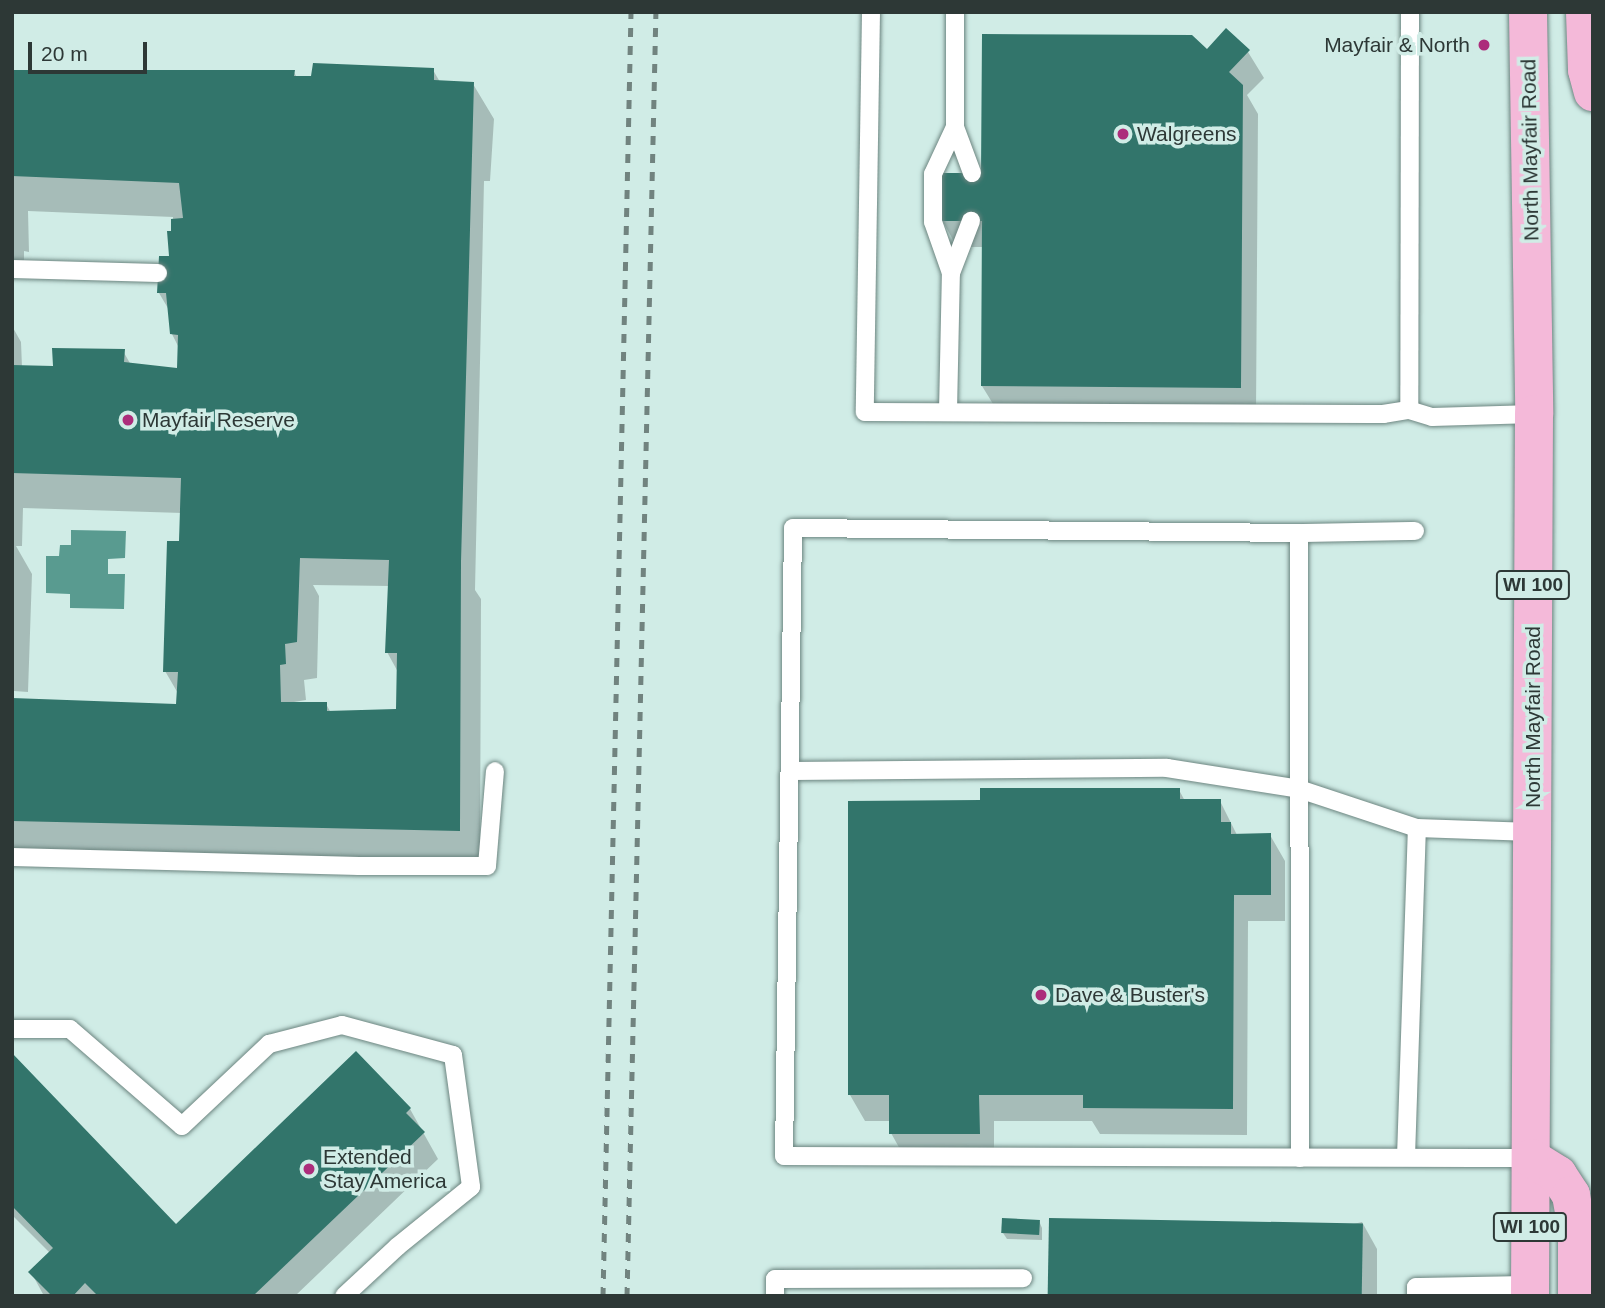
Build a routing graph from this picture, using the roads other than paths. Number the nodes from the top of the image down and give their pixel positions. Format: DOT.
graph roads {
  1 [pos="871,12"];
  2 [pos="955,12"];
  3 [pos="1410,12"];
  4 [pos="1528,12"];
  5 [pos="1585,12"];
  6 [pos="1593,92"];
  7 [pos="955,127"];
  8 [pos="972,173"];
  9 [pos="971,221"];
  10 [pos="12,269"];
  11 [pos="158,273"];
  12 [pos="951,273"];
  13 [pos="1409,410"];
  14 [pos="948,412"];
  15 [pos="1534,414"];
  16 [pos="1415,531"];
  17 [pos="1298,533"];
  18 [pos="495,771"];
  19 [pos="791,771"];
  20 [pos="1299,789"];
  21 [pos="1417,828"];
  22 [pos="1532,832"];
  23 [pos="12,857"];
  24 [pos="12,1028"];
  25 [pos="1300,1157"];
  26 [pos="1406,1157"];
  27 [pos="1531,1158"];
  28 [pos="1023,1278"];
  29 [pos="1530,1290"];
  30 [pos="344,1296"];
  31 [pos="775,1296"];
  32 [pos="1416,1296"];
  33 [pos="1577,1296"];
  1 -- 14 [label="lane"];
  2 -- 7 [label="lane"];
  3 -- 13 [label="lane"];
  4 -- 15 [label="main road, North Mayfair Road / WI 100"];
  5 -- 6 [label="main road"];
  7 -- 8 [label="lane"];
  7 -- 12 [label="lane"];
  9 -- 12 [label="lane"];
  10 -- 11 [label="lane"];
  12 -- 14 [label="lane"];
  13 -- 14 [label="lane"];
  13 -- 15 [label="lane"];
  15 -- 22 [label="main road, North Mayfair Road / WI 100"];
  16 -- 17 [label="lane"];
  17 -- 19 [label="lane"];
  17 -- 20 [label="lane"];
  18 -- 23 [label="lane"];
  19 -- 20 [label="lane"];
  19 -- 25 [label="lane"];
  20 -- 21 [label="lane"];
  20 -- 25 [label="lane"];
  21 -- 22 [label="lane"];
  21 -- 26 [label="lane"];
  22 -- 27 [label="main road, North Mayfair Road / WI 100"];
  24 -- 30 [label="lane"];
  25 -- 26 [label="lane"];
  26 -- 27 [label="lane"];
  27 -- 29 [label="main road, North Mayfair Road / WI 100"];
  27 -- 33 [label="main road"];
  28 -- 31 [label="lane"];
  29 -- 32 [label="lane"];
}
